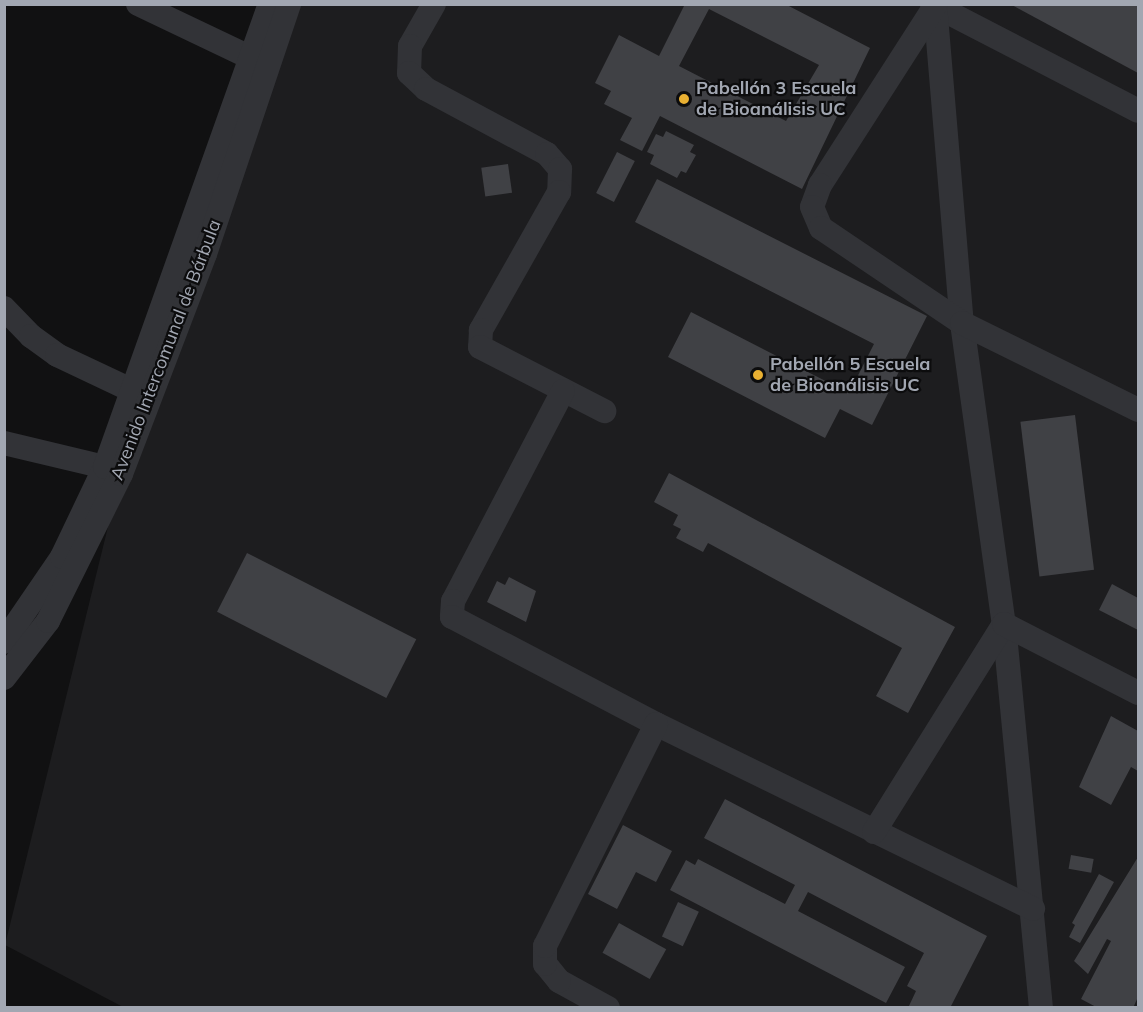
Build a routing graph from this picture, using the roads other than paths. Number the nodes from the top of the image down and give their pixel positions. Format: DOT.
graph roads {
  1 [pos="138,4"];
  2 [pos="270,4"];
  3 [pos="289,4"];
  4 [pos="434,4"];
  5 [pos="934,5"];
  6 [pos="249,57"];
  7 [pos="1138,111"];
  8 [pos="4,308"];
  9 [pos="962,323"];
  10 [pos="133,391"];
  11 [pos="563,391"];
  12 [pos="1138,410"];
  13 [pos="604,411"];
  14 [pos="4,443"];
  15 [pos="105,467"];
  16 [pos="1004,624"];
  17 [pos="4,642"];
  18 [pos="4,678"];
  19 [pos="1138,693"];
  20 [pos="656,724"];
  21 [pos="874,832"];
  22 [pos="1033,909"];
  23 [pos="608,1008"];
  24 [pos="1041,1008"];
  1 -- 6 [label="street"];
  2 -- 6 [label="street, Avenido Intercomunal de Bárbula"];
  3 -- 18 [label="street, Avenido Intercomunal de Bárbula"];
  4 -- 11 [label="street"];
  5 -- 7 [label="street"];
  5 -- 9 [label="street"];
  5 -- 9 [label="street"];
  6 -- 10 [label="street, Avenido Intercomunal de Bárbula"];
  8 -- 10 [label="street"];
  9 -- 12 [label="street"];
  9 -- 16 [label="street"];
  10 -- 15 [label="street, Avenido Intercomunal de Bárbula"];
  11 -- 13 [label="street"];
  11 -- 20 [label="street"];
  14 -- 15 [label="street"];
  15 -- 17 [label="street, Avenido Intercomunal de Bárbula"];
  16 -- 19 [label="street"];
  16 -- 21 [label="street"];
  16 -- 22 [label="street"];
  20 -- 21 [label="street"];
  20 -- 23 [label="street"];
  21 -- 22 [label="street"];
  22 -- 24 [label="street"];
}
